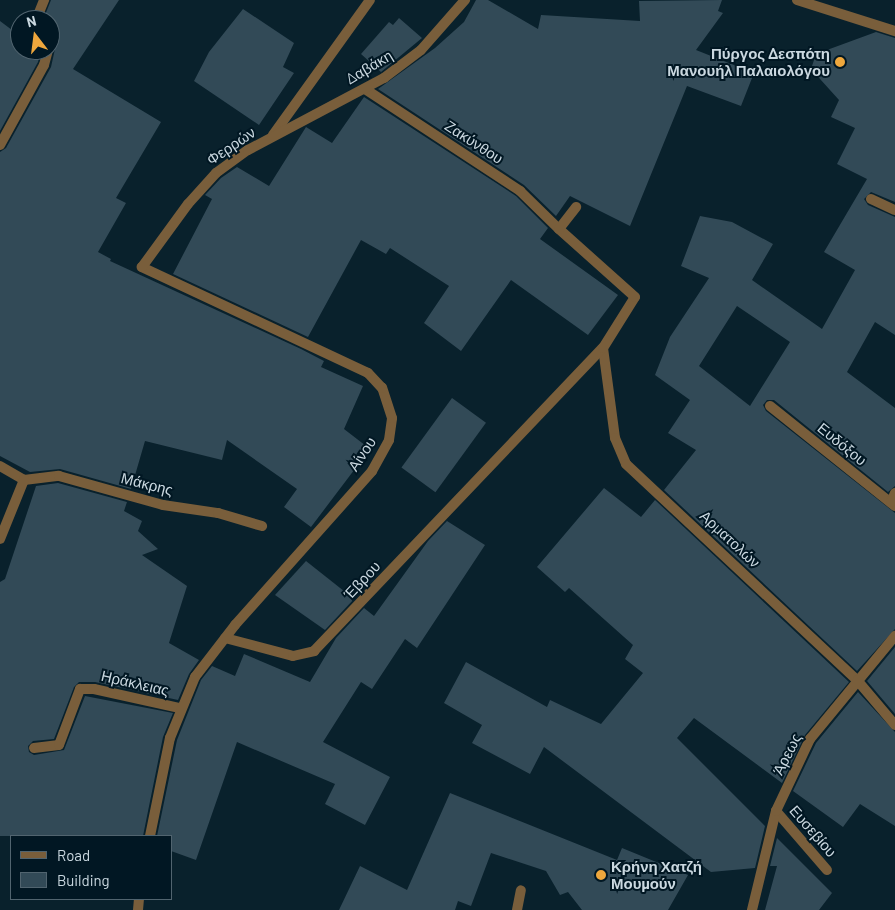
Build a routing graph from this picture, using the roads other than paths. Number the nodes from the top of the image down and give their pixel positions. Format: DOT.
graph roads {
  1 [pos="370,0"];
  2 [pos="464,0"];
  3 [pos="797,0"];
  4 [pos="895,31"];
  5 [pos="45,60"];
  6 [pos="365,88"];
  7 [pos="271,138"];
  8 [pos="0,145"];
  9 [pos="871,199"];
  10 [pos="576,207"];
  11 [pos="895,210"];
  12 [pos="559,230"];
  13 [pos="142,266"];
  14 [pos="635,298"];
  15 [pos="603,348"];
  16 [pos="770,406"];
  17 [pos="0,466"];
  18 [pos="24,480"];
  19 [pos="894,500"];
  20 [pos="262,526"];
  21 [pos="0,539"];
  22 [pos="895,636"];
  23 [pos="224,638"];
  24 [pos="857,680"];
  25 [pos="180,708"];
  26 [pos="895,725"];
  27 [pos="34,748"];
  28 [pos="776,811"];
  29 [pos="150,835"];
  30 [pos="827,870"];
  31 [pos="521,890"];
  32 [pos="517,910"];
  33 [pos="752,910"];
  1 -- 7 [label="street, Φερρών"];
  2 -- 6 [label="street, Δαβάκη"];
  3 -- 4 [label="street"];
  5 -- 8 [label="street"];
  6 -- 7 [label="street, Δαβάκη"];
  6 -- 12 [label="street, Ζακύνθου"];
  7 -- 13 [label="street, Φερρών"];
  9 -- 11 [label="street"];
  10 -- 12 [label="street"];
  12 -- 14 [label="street, Ζακύνθου"];
  13 -- 23 [label="street, Αίνου"];
  14 -- 15 [label="street, Έβρου"];
  15 -- 23 [label="street, Έβρου"];
  15 -- 24 [label="street, Αρματολών"];
  16 -- 19 [label="street, Ευδόξου"];
  17 -- 18 [label="street"];
  18 -- 20 [label="street, Μάκρης"];
  18 -- 21 [label="street"];
  22 -- 24 [label="street, Άρεως"];
  23 -- 25 [label="street"];
  24 -- 26 [label="street, Αρματολών"];
  24 -- 28 [label="street, Άρεως"];
  25 -- 27 [label="street, Ηράκλειας"];
  25 -- 29 [label="street"];
  28 -- 30 [label="street, Ευσεβίου"];
  28 -- 33 [label="street, Άρεως"];
  31 -- 32 [label="street"];
}
